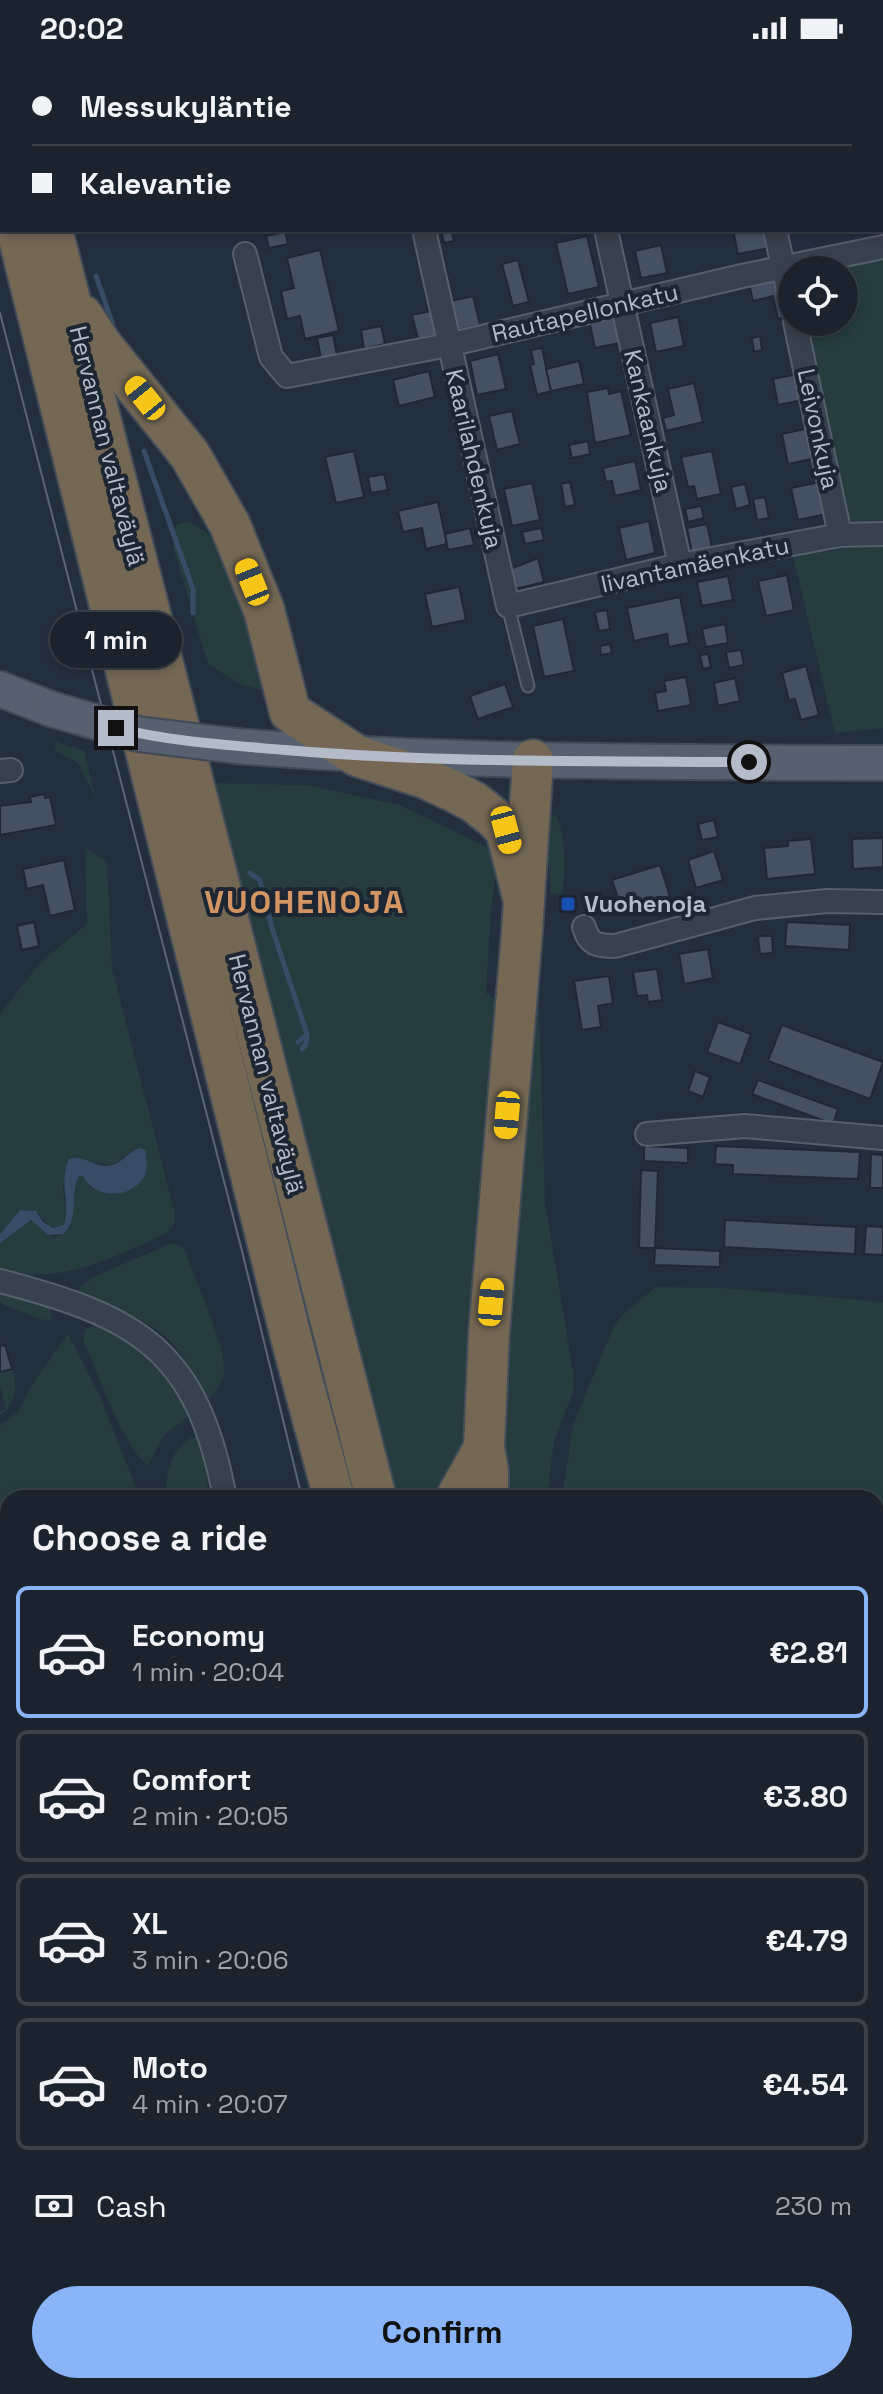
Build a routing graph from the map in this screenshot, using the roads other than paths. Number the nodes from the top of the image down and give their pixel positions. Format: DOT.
graph roads {
  1 [pos="17,232"];
  2 [pos="53,232"];
  3 [pos="424,232"];
  4 [pos="606,232"];
  5 [pos="775,232"];
  6 [pos="883,247"];
  7 [pos="245,254"];
  8 [pos="781,256"];
  9 [pos="841,256"];
  10 [pos="778,269"];
  11 [pos="69,295"];
  12 [pos="622,304"];
  13 [pos="798,336"];
  14 [pos="448,345"];
  15 [pos="883,534"];
  16 [pos="840,535"];
  17 [pos="680,565"];
  18 [pos="508,606"];
  19 [pos="528,686"];
  20 [pos="0,689"];
  21 [pos="357,756"];
  22 [pos="533,760"];
  23 [pos="883,763"];
  24 [pos="524,901"];
  25 [pos="883,902"];
  26 [pos="584,927"];
  27 [pos="647,1134"];
  28 [pos="883,1138"];
  29 [pos="0,1281"];
  30 [pos="223,1490"];
  31 [pos="332,1490"];
  32 [pos="374,1490"];
  33 [pos="480,1490"];
  1 -- 31 [label="highway, Hervannan valtaväylä"];
  2 -- 11 [label="highway, Hervannan valtaväylä"];
  3 -- 14 [label="street, Kaarilahdenkuja"];
  4 -- 12 [label="street, Kankaankuja"];
  5 -- 8 [label="street"];
  6 -- 9 [label="street, Rautapellonkatu"];
  7 -- 14 [label="street, Rautapellonkatu"];
  10 -- 12 [label="street, Rautapellonkatu"];
  11 -- 21 [label="highway"];
  11 -- 32 [label="highway, Hervannan valtaväylä"];
  12 -- 14 [label="street, Rautapellonkatu"];
  12 -- 17 [label="street, Kankaankuja"];
  13 -- 16 [label="street, Leivonkuja"];
  14 -- 18 [label="street, Kaarilahdenkuja"];
  15 -- 16 [label="street, Iivantamäenkatu"];
  16 -- 17 [label="street, Iivantamäenkatu"];
  17 -- 18 [label="street, Iivantamäenkatu"];
  18 -- 19 [label="lane, Kaarilahdenkuja"];
  20 -- 21 [label="main road, bridge"];
  21 -- 22 [label="main road"];
  21 -- 24 [label="highway"];
  22 -- 23 [label="main road"];
  22 -- 24 [label="highway"];
  24 -- 33 [label="highway"];
  25 -- 26 [label="street"];
  27 -- 28 [label="street"];
  29 -- 30 [label="street"];
}
